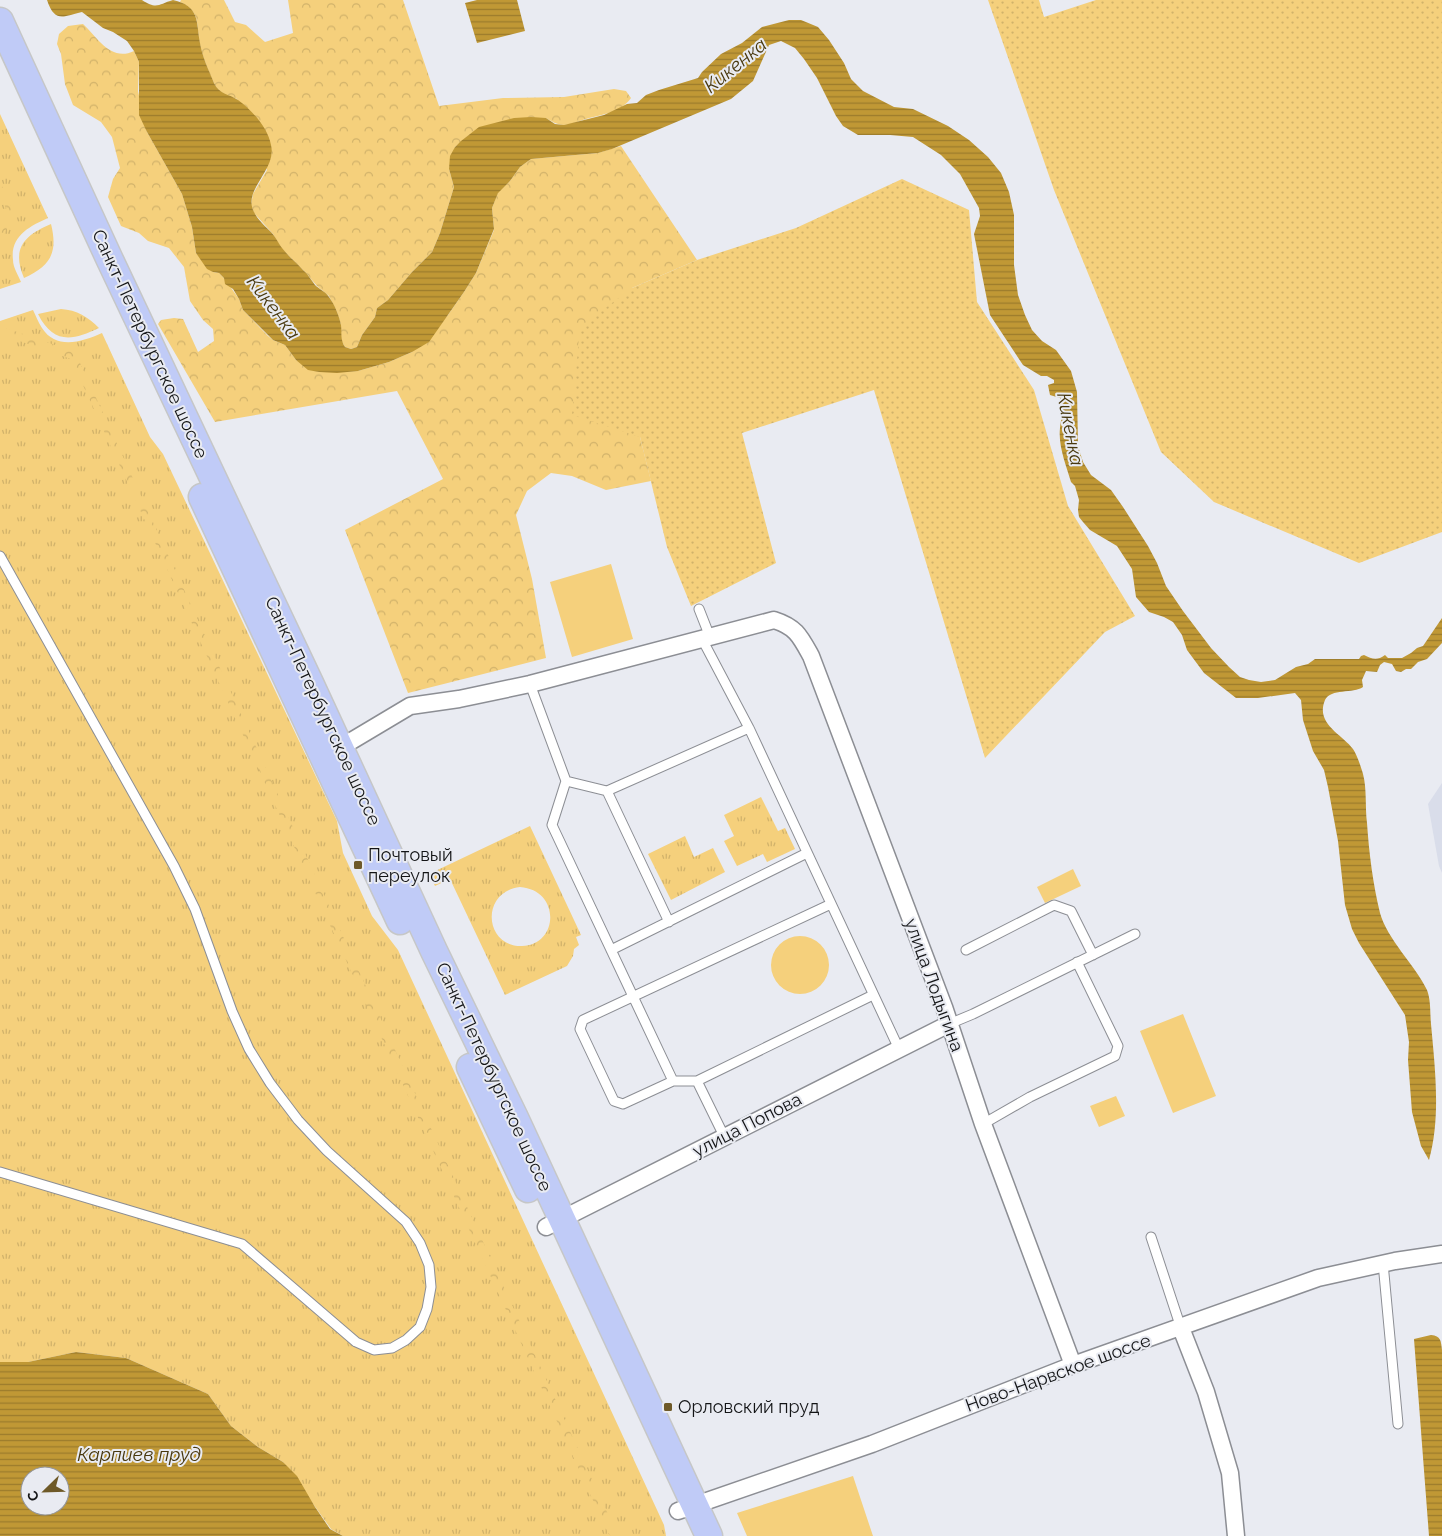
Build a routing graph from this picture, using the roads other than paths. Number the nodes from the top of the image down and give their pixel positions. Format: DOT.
graph roads {
  1 [pos="0,21"];
  2 [pos="0,63"];
  3 [pos="0,556"];
  4 [pos="699,609"];
  5 [pos="706,638"];
  6 [pos="530,684"];
  7 [pos="749,728"];
  8 [pos="331,750"];
  9 [pos="566,781"];
  10 [pos="607,791"];
  11 [pos="807,853"];
  12 [pos="831,904"];
  13 [pos="669,922"];
  14 [pos="1135,934"];
  15 [pos="611,950"];
  16 [pos="966,950"];
  17 [pos="1093,954"];
  18 [pos="1077,962"];
  19 [pos="873,995"];
  20 [pos="634,997"];
  21 [pos="949,1024"];
  22 [pos="899,1049"];
  23 [pos="673,1081"];
  24 [pos="696,1081"];
  25 [pos="983,1124"];
  26 [pos="724,1136"];
  27 [pos="0,1172"];
  28 [pos="554,1223"];
  29 [pos="1151,1237"];
  30 [pos="1442,1254"];
  31 [pos="1382,1263"];
  32 [pos="1181,1328"];
  33 [pos="1073,1365"];
  34 [pos="1398,1424"];
  35 [pos="686,1508"];
  36 [pos="690,1536"];
  37 [pos="709,1536"];
  38 [pos="1236,1536"];
  1 -- 8 [label="main road, Санкт-Петербургское шоссе"];
  2 -- 8 [label="main road, Санкт-Петербургское шоссе"];
  3 -- 27 [label="lane"];
  4 -- 5 [label="lane"];
  5 -- 6 [label="street"];
  5 -- 7 [label="lane"];
  5 -- 21 [label="street, улица Лодыгина"];
  6 -- 8 [label="street"];
  6 -- 9 [label="lane"];
  7 -- 10 [label="lane"];
  7 -- 11 [label="lane"];
  8 -- 28 [label="main road, Санкт-Петербургское шоссе"];
  9 -- 10 [label="lane"];
  9 -- 15 [label="lane"];
  10 -- 13 [label="lane"];
  11 -- 12 [label="lane"];
  11 -- 13 [label="lane"];
  12 -- 19 [label="lane"];
  12 -- 20 [label="lane"];
  13 -- 15 [label="lane"];
  14 -- 17 [label="lane"];
  15 -- 20 [label="lane"];
  16 -- 17 [label="lane"];
  17 -- 18 [label="lane"];
  18 -- 21 [label="lane"];
  18 -- 25 [label="lane"];
  19 -- 22 [label="lane"];
  19 -- 24 [label="lane"];
  20 -- 23 [label="lane"];
  20 -- 23 [label="lane"];
  21 -- 22 [label="street, улица Попова"];
  21 -- 25 [label="street, улица Лодыгина"];
  22 -- 26 [label="street, улица Попова"];
  23 -- 24 [label="lane"];
  24 -- 26 [label="lane"];
  25 -- 33 [label="street, улица Лодыгина"];
  26 -- 28 [label="street, улица Попова"];
  28 -- 35 [label="main road, Санкт-Петербургское шоссе"];
  29 -- 32 [label="lane"];
  30 -- 31 [label="street, Ново-Нарвское шоссе"];
  31 -- 32 [label="street, Ново-Нарвское шоссе"];
  31 -- 34 [label="lane"];
  32 -- 33 [label="street, Ново-Нарвское шоссе"];
  32 -- 38 [label="street"];
  33 -- 35 [label="street, Ново-Нарвское шоссе"];
  35 -- 36 [label="main road, Санкт-Петербургское шоссе"];
  35 -- 37 [label="main road, Санкт-Петербургское шоссе"];
}
